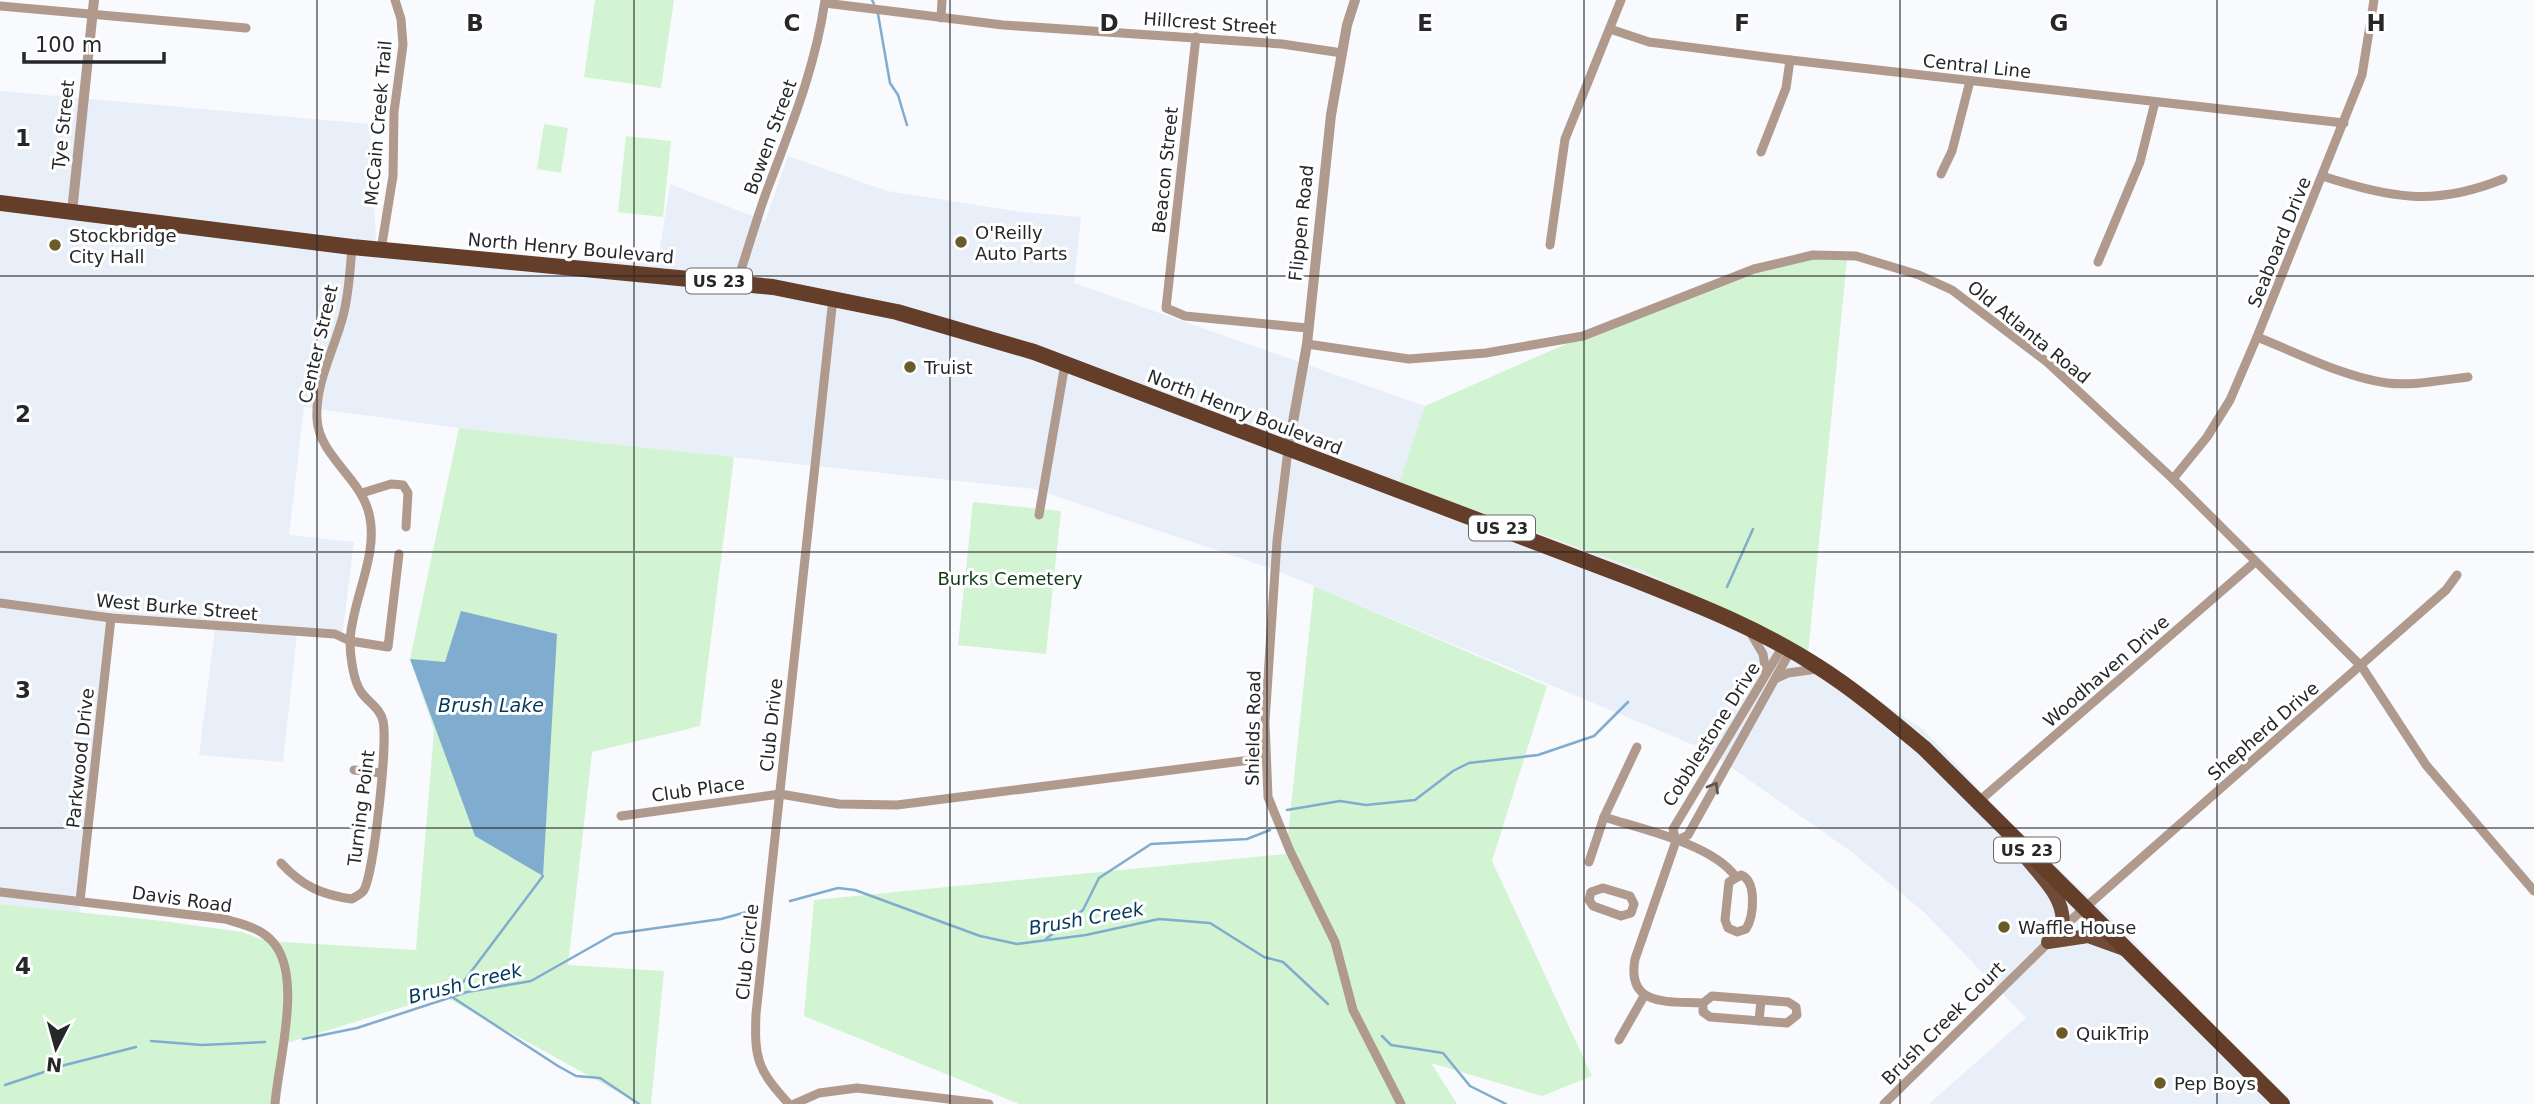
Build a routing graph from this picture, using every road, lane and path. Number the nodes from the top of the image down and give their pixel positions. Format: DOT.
graph roads {
  1 [pos="94,0"];
  2 [pos="395,0"];
  3 [pos="942,0"];
  4 [pos="1355,0"];
  5 [pos="1621,0"];
  6 [pos="2374,0"];
  7 [pos="825,2"];
  8 [pos="0,6"];
  9 [pos="92,13"];
  10 [pos="941,18"];
  11 [pos="246,28"];
  12 [pos="1610,29"];
  13 [pos="1196,37"];
  14 [pos="1342,53"];
  15 [pos="1790,60"];
  16 [pos="1970,81"];
  17 [pos="2155,102"];
  18 [pos="2344,123"];
  19 [pos="1761,152"];
  20 [pos="1941,174"];
  21 [pos="2322,176"];
  22 [pos="2504,179"];
  23 [pos="0,203"];
  24 [pos="72,212"];
  25 [pos="1550,245"];
  26 [pos="352,247"];
  27 [pos="381,250"];
  28 [pos="2098,262"];
  29 [pos="737,282"];
  30 [pos="833,298"];
  31 [pos="1307,328"];
  32 [pos="2258,337"];
  33 [pos="1307,344"];
  34 [pos="1065,364"];
  35 [pos="2468,377"];
  36 [pos="1288,450"];
  37 [pos="2173,479"];
  38 [pos="362,493"];
  39 [pos="1039,515"];
  40 [pos="406,527"];
  41 [pos="399,554"];
  42 [pos="2255,562"];
  43 [pos="2457,575"];
  44 [pos="0,603"];
  45 [pos="111,618"];
  46 [pos="1747,627"];
  47 [pos="350,641"];
  48 [pos="1787,648"];
  49 [pos="2362,667"];
  50 [pos="1821,668"];
  51 [pos="1768,682"];
  52 [pos="1637,747"];
  53 [pos="1266,758"];
  54 [pos="354,770"];
  55 [pos="381,773"];
  56 [pos="780,794"];
  57 [pos="1978,802"];
  58 [pos="621,816"];
  59 [pos="1604,817"];
  60 [pos="2003,827"];
  61 [pos="1676,841"];
  62 [pos="1588,862"];
  63 [pos="281,863"];
  64 [pos="1735,876"];
  65 [pos="2530,878"];
  66 [pos="2534,891"];
  67 [pos="0,892"];
  68 [pos="80,901"];
  69 [pos="2085,906"];
  70 [pos="1634,908"];
  71 [pos="1651,912"];
  72 [pos="2062,928"];
  73 [pos="2048,942"];
  74 [pos="2130,951"];
  75 [pos="1644,996"];
  76 [pos="1760,1000"];
  77 [pos="1703,1003"];
  78 [pos="1759,1021"];
  79 [pos="1619,1040"];
  80 [pos="275,1104"];
  81 [pos="789,1104"];
  82 [pos="794,1104"];
  83 [pos="989,1104"];
  84 [pos="1401,1104"];
  85 [pos="1884,1104"];
  86 [pos="2282,1104"];
  1 -- 9 [label="street, Tye Street"];
  2 -- 27 [label="street, McCain Creek Trail"];
  3 -- 10 [label="street"];
  4 -- 14 [label="street, Flippen Road"];
  5 -- 12 [label="street"];
  6 -- 18 [label="street, Seaboard Drive"];
  7 -- 10 [label="street, Hillcrest Street"];
  7 -- 29 [label="street, Bowen Street"];
  8 -- 9 [label="street"];
  9 -- 11 [label="street"];
  9 -- 24 [label="street, Tye Street"];
  10 -- 13 [label="street, Hillcrest Street"];
  12 -- 15 [label="street, Central Line"];
  12 -- 25 [label="street"];
  13 -- 14 [label="street, Hillcrest Street"];
  13 -- 31 [label="street, Beacon Street"];
  14 -- 31 [label="street, Flippen Road"];
  15 -- 16 [label="street, Central Line"];
  15 -- 19 [label="street"];
  16 -- 17 [label="street, Central Line"];
  16 -- 20 [label="street"];
  17 -- 18 [label="street, Central Line"];
  17 -- 28 [label="street"];
  18 -- 21 [label="street, Seaboard Drive"];
  21 -- 22 [label="street"];
  21 -- 32 [label="street, Seaboard Drive"];
  23 -- 24 [label="highway, North Henry Boulevard / US 23"];
  24 -- 26 [label="highway, North Henry Boulevard / US 23"];
  26 -- 27 [label="highway, North Henry Boulevard / US 23"];
  26 -- 38 [label="street, Center Street"];
  27 -- 29 [label="highway, North Henry Boulevard / US 23"];
  29 -- 30 [label="highway, North Henry Boulevard / US 23"];
  30 -- 34 [label="highway, North Henry Boulevard / US 23"];
  30 -- 56 [label="street, Club Drive"];
  31 -- 33 [label="street, Flippen Road"];
  32 -- 35 [label="street"];
  32 -- 37 [label="street, Seaboard Drive"];
  33 -- 36 [label="street, Flippen Road"];
  33 -- 37 [label="street, Old Atlanta Road"];
  34 -- 36 [label="highway, North Henry Boulevard / US 23"];
  34 -- 39 [label="street"];
  36 -- 46 [label="highway, North Henry Boulevard / US 23"];
  36 -- 53 [label="street, Shields Road"];
  37 -- 42 [label="street, Old Atlanta Road"];
  38 -- 40 [label="street"];
  38 -- 47 [label="street, Center Street"];
  41 -- 47 [label="street, West Burke Street"];
  42 -- 49 [label="street, Old Atlanta Road"];
  42 -- 57 [label="street, Woodhaven Drive"];
  43 -- 49 [label="street, Shepherd Drive"];
  44 -- 45 [label="street, West Burke Street"];
  45 -- 47 [label="street, West Burke Street"];
  45 -- 68 [label="street, Parkwood Drive"];
  46 -- 48 [label="highway, North Henry Boulevard / US 23"];
  46 -- 51 [label="street"];
  47 -- 55 [label="street, Turning Point"];
  48 -- 50 [label="highway, North Henry Boulevard / US 23"];
  48 -- 51 [label="street, Cobblestone Drive"];
  49 -- 65 [label="street, Old Atlanta Road"];
  49 -- 69 [label="street, Shepherd Drive"];
  50 -- 51 [label="street"];
  50 -- 57 [label="highway, North Henry Boulevard / US 23"];
  61 -- 51 [label="street, Cobblestone Drive, one-way"];
  51 -- 61 [label="street, Cobblestone Drive"];
  52 -- 59 [label="street"];
  53 -- 56 [label="street, Club Drive"];
  53 -- 84 [label="street, Shields Road"];
  54 -- 55 [label="street"];
  55 -- 63 [label="street, Turning Point"];
  56 -- 58 [label="street, Club Place"];
  56 -- 81 [label="street, Club Circle"];
  57 -- 60 [label="highway, North Henry Boulevard / US 23"];
  59 -- 61 [label="street"];
  59 -- 62 [label="street"];
  60 -- 69 [label="highway, North Henry Boulevard / US 23"];
  60 -- 72 [label="main road"];
  61 -- 64 [label="street"];
  61 -- 71 [label="street, Cobblestone Drive"];
  64 -- 64 [label="street"];
  65 -- 66 [label="street, Old Atlanta Road"];
  67 -- 68 [label="street, Davis Road"];
  68 -- 80 [label="street, Davis Road"];
  69 -- 72 [label="street, Brush Creek Court"];
  69 -- 74 [label="highway, North Henry Boulevard / US 23"];
  70 -- 70 [label="street"];
  70 -- 71 [label="street"];
  71 -- 75 [label="street, Cobblestone Drive"];
  72 -- 73 [label="street, Brush Creek Court"];
  73 -- 74 [label="main road"];
  73 -- 85 [label="street, Brush Creek Court"];
  74 -- 86 [label="highway, North Henry Boulevard / US 23"];
  75 -- 77 [label="street"];
  75 -- 79 [label="street"];
  76 -- 77 [label="street"];
  76 -- 78 [label="street"];
  76 -- 78 [label="street"];
  77 -- 78 [label="street"];
  82 -- 83 [label="street"];
}
